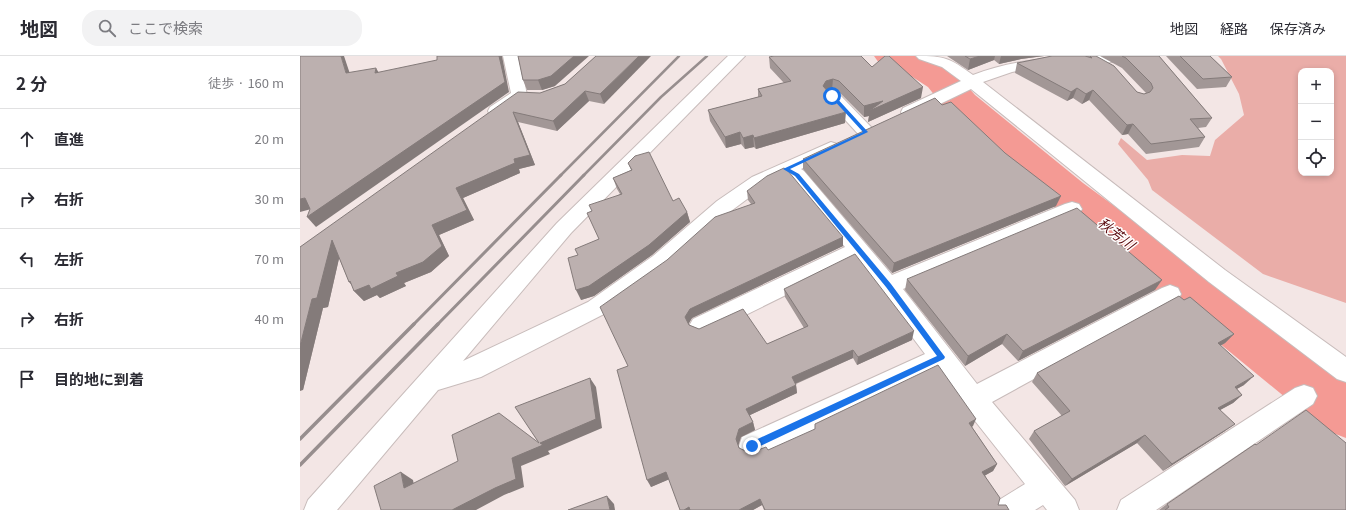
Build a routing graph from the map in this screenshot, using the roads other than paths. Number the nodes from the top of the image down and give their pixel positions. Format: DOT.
graph roads {
  1 [pos="511,56"];
  2 [pos="737,56"];
  3 [pos="924,56"];
  4 [pos="1119,56"];
  5 [pos="1063,57"];
  6 [pos="1038,59"];
  7 [pos="1096,60"];
  8 [pos="1116,72"];
  9 [pos="968,84"];
  10 [pos="832,96"];
  11 [pos="480,122"];
  12 [pos="867,131"];
  13 [pos="786,169"];
  14 [pos="1072,209"];
  15 [pos="858,250"];
  16 [pos="888,286"];
  17 [pos="1170,294"];
  18 [pos="701,326"];
  19 [pos="942,357"];
  20 [pos="1346,371"];
  21 [pos="430,381"];
  22 [pos="1304,396"];
  23 [pos="973,399"];
  24 [pos="752,446"];
  25 [pos="1046,487"];
  26 [pos="318,510"];
  27 [pos="1009,510"];
  28 [pos="1065,510"];
  29 [pos="1131,510"];
  1 -- 11 [label="street"];
  2 -- 21 [label="street"];
  3 -- 9 [label="street"];
  4 -- 7 [label="street"];
  5 -- 6 [label="street"];
  5 -- 7 [label="street"];
  6 -- 9 [label="street"];
  7 -- 8 [label="street"];
  9 -- 12 [label="street"];
  9 -- 20 [label="street"];
  10 -- 12 [label="street"];
  12 -- 13 [label="street"];
  13 -- 15 [label="street"];
  13 -- 21 [label="street"];
  14 -- 16 [label="street"];
  15 -- 16 [label="street"];
  15 -- 18 [label="street"];
  16 -- 19 [label="street"];
  17 -- 23 [label="street"];
  19 -- 23 [label="street"];
  19 -- 24 [label="street"];
  21 -- 26 [label="street"];
  22 -- 29 [label="street"];
  23 -- 25 [label="street"];
  25 -- 27 [label="street"];
  25 -- 28 [label="street"];
}
